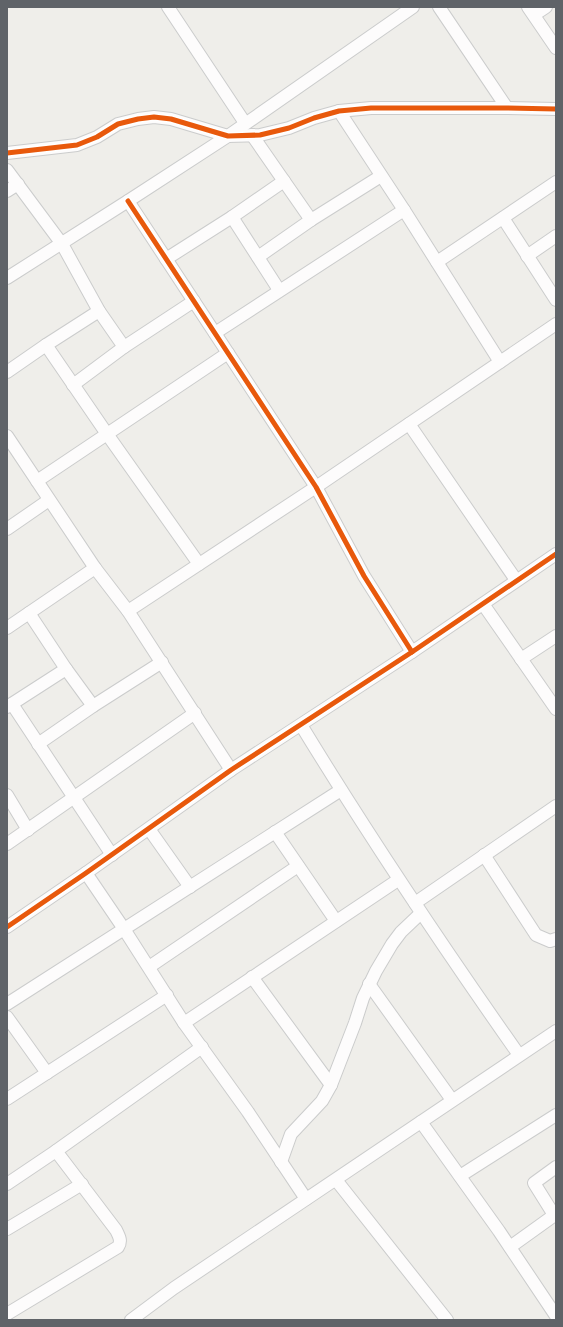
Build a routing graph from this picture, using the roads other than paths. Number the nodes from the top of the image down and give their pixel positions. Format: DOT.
graph roads {
  1 [pos="168,7"];
  2 [pos="412,7"];
  3 [pos="439,7"];
  4 [pos="546,7"];
  5 [pos="531,11"];
  6 [pos="556,48"];
  7 [pos="507,108"];
  8 [pos="556,109"];
  9 [pos="339,111"];
  10 [pos="245,124"];
  11 [pos="252,135"];
  12 [pos="228,136"];
  13 [pos="7,153"];
  14 [pos="7,170"];
  15 [pos="381,176"];
  16 [pos="284,181"];
  17 [pos="556,182"];
  18 [pos="18,184"];
  19 [pos="7,191"];
  20 [pos="128,201"];
  21 [pos="404,210"];
  22 [pos="232,217"];
  23 [pos="503,218"];
  24 [pos="311,220"];
  25 [pos="556,236"];
  26 [pos="62,244"];
  27 [pos="527,256"];
  28 [pos="258,257"];
  29 [pos="166,259"];
  30 [pos="437,262"];
  31 [pos="7,278"];
  32 [pos="280,290"];
  33 [pos="556,300"];
  34 [pos="194,301"];
  35 [pos="99,310"];
  36 [pos="556,324"];
  37 [pos="215,333"];
  38 [pos="46,344"];
  39 [pos="124,347"];
  40 [pos="228,353"];
  41 [pos="500,362"];
  42 [pos="7,372"];
  43 [pos="73,385"];
  44 [pos="409,424"];
  45 [pos="107,434"];
  46 [pos="7,436"];
  47 [pos="37,481"];
  48 [pos="316,487"];
  49 [pos="49,500"];
  50 [pos="7,529"];
  51 [pos="555,557"];
  52 [pos="199,564"];
  53 [pos="95,568"];
  54 [pos="516,580"];
  55 [pos="483,604"];
  56 [pos="128,611"];
  57 [pos="29,613"];
  58 [pos="7,628"];
  59 [pos="556,636"];
  60 [pos="412,652"];
  61 [pos="521,659"];
  62 [pos="162,662"];
  63 [pos="66,669"];
  64 [pos="9,706"];
  65 [pos="93,706"];
  66 [pos="556,709"];
  67 [pos="195,713"];
  68 [pos="301,725"];
  69 [pos="38,744"];
  70 [pos="232,770"];
  71 [pos="341,790"];
  72 [pos="7,795"];
  73 [pos="74,798"];
  74 [pos="556,806"];
  75 [pos="149,829"];
  76 [pos="28,830"];
  77 [pos="275,832"];
  78 [pos="7,844"];
  79 [pos="112,855"];
  80 [pos="484,855"];
  81 [pos="298,866"];
  82 [pos="86,873"];
  83 [pos="398,880"];
  84 [pos="190,887"];
  85 [pos="418,908"];
  86 [pos="336,921"];
  87 [pos="7,927"];
  88 [pos="124,929"];
  89 [pos="556,939"];
  90 [pos="148,967"];
  91 [pos="252,977"];
  92 [pos="369,984"];
  93 [pos="167,995"];
  94 [pos="7,1004"];
  95 [pos="7,1018"];
  96 [pos="184,1023"];
  97 [pos="556,1031"];
  98 [pos="202,1047"];
  99 [pos="519,1055"];
  100 [pos="47,1073"];
  101 [pos="331,1085"];
  102 [pos="7,1099"];
  103 [pos="452,1100"];
  104 [pos="556,1115"];
  105 [pos="421,1122"];
  106 [pos="56,1151"];
  107 [pos="281,1162"];
  108 [pos="556,1166"];
  109 [pos="460,1176"];
  110 [pos="336,1180"];
  111 [pos="7,1184"];
  112 [pos="82,1184"];
  113 [pos="306,1199"];
  114 [pos="555,1214"];
  115 [pos="7,1229"];
  116 [pos="510,1247"];
  117 [pos="553,1308"];
  118 [pos="7,1314"];
  119 [pos="131,1320"];
  120 [pos="448,1320"];
  1 -- 10 [label="street"];
  2 -- 10 [label="street"];
  3 -- 7 [label="street"];
  4 -- 5 [label="street"];
  5 -- 6 [label="street"];
  7 -- 8 [label="street"];
  7 -- 9 [label="street"];
  9 -- 11 [label="street"];
  9 -- 15 [label="street"];
  10 -- 12 [label="street"];
  11 -- 12 [label="street"];
  11 -- 16 [label="street"];
  12 -- 13 [label="street"];
  12 -- 20 [label="street"];
  14 -- 18 [label="street"];
  15 -- 21 [label="street"];
  15 -- 24 [label="street"];
  16 -- 22 [label="street"];
  16 -- 24 [label="street"];
  17 -- 23 [label="street"];
  18 -- 19 [label="street"];
  18 -- 26 [label="street"];
  20 -- 26 [label="street"];
  20 -- 29 [label="street"];
  21 -- 30 [label="street"];
  21 -- 32 [label="street"];
  22 -- 28 [label="street"];
  22 -- 29 [label="street"];
  23 -- 27 [label="street"];
  23 -- 30 [label="street"];
  24 -- 28 [label="street"];
  25 -- 27 [label="street"];
  26 -- 31 [label="street"];
  26 -- 35 [label="street"];
  27 -- 33 [label="street"];
  28 -- 32 [label="street"];
  29 -- 34 [label="street"];
  30 -- 41 [label="street"];
  32 -- 37 [label="street"];
  34 -- 37 [label="street"];
  34 -- 39 [label="street"];
  35 -- 38 [label="street"];
  35 -- 39 [label="street"];
  36 -- 41 [label="street"];
  37 -- 40 [label="street"];
  38 -- 42 [label="street"];
  38 -- 43 [label="street"];
  39 -- 43 [label="street"];
  40 -- 45 [label="street"];
  40 -- 48 [label="street"];
  41 -- 44 [label="street"];
  43 -- 45 [label="street"];
  44 -- 48 [label="street"];
  44 -- 54 [label="street"];
  45 -- 47 [label="street"];
  45 -- 52 [label="street"];
  46 -- 47 [label="street"];
  47 -- 49 [label="street"];
  48 -- 52 [label="street"];
  48 -- 60 [label="street"];
  49 -- 50 [label="street"];
  49 -- 53 [label="street"];
  51 -- 54 [label="street"];
  52 -- 56 [label="street"];
  53 -- 56 [label="street"];
  53 -- 57 [label="street"];
  54 -- 55 [label="street"];
  55 -- 60 [label="street"];
  55 -- 61 [label="street"];
  56 -- 62 [label="street"];
  57 -- 58 [label="street"];
  57 -- 63 [label="street"];
  59 -- 61 [label="street"];
  60 -- 68 [label="street"];
  61 -- 66 [label="street"];
  62 -- 65 [label="street"];
  62 -- 67 [label="street"];
  63 -- 64 [label="street"];
  63 -- 65 [label="street"];
  64 -- 69 [label="street"];
  65 -- 69 [label="street"];
  67 -- 70 [label="street"];
  67 -- 73 [label="street"];
  68 -- 70 [label="street"];
  68 -- 71 [label="street"];
  69 -- 73 [label="street"];
  70 -- 75 [label="street"];
  71 -- 77 [label="street"];
  71 -- 83 [label="street"];
  72 -- 76 [label="street"];
  73 -- 76 [label="street"];
  73 -- 79 [label="street"];
  74 -- 80 [label="street"];
  75 -- 79 [label="street"];
  75 -- 84 [label="street"];
  76 -- 78 [label="street"];
  77 -- 81 [label="street"];
  77 -- 84 [label="street"];
  79 -- 82 [label="street"];
  80 -- 85 [label="street"];
  80 -- 89 [label="street"];
  81 -- 86 [label="street"];
  81 -- 90 [label="street"];
  82 -- 87 [label="street"];
  82 -- 88 [label="street"];
  83 -- 85 [label="street"];
  83 -- 86 [label="street"];
  84 -- 88 [label="street"];
  85 -- 92 [label="street"];
  85 -- 99 [label="street"];
  86 -- 91 [label="street"];
  88 -- 90 [label="street"];
  88 -- 94 [label="street"];
  90 -- 93 [label="street"];
  91 -- 96 [label="street"];
  91 -- 101 [label="street"];
  92 -- 101 [label="street"];
  92 -- 103 [label="street"];
  93 -- 96 [label="street"];
  93 -- 100 [label="street"];
  95 -- 100 [label="street"];
  96 -- 98 [label="street"];
  97 -- 99 [label="street"];
  98 -- 106 [label="street"];
  98 -- 107 [label="street"];
  99 -- 103 [label="street"];
  100 -- 102 [label="street"];
  101 -- 107 [label="street"];
  103 -- 105 [label="street"];
  104 -- 109 [label="street"];
  105 -- 109 [label="street"];
  105 -- 110 [label="street"];
  106 -- 111 [label="street"];
  106 -- 112 [label="street"];
  107 -- 113 [label="street"];
  108 -- 114 [label="street"];
  109 -- 116 [label="street"];
  110 -- 113 [label="street"];
  110 -- 120 [label="street"];
  112 -- 115 [label="street"];
  112 -- 118 [label="street"];
  113 -- 119 [label="street"];
  114 -- 116 [label="street"];
  116 -- 117 [label="street"];
}
